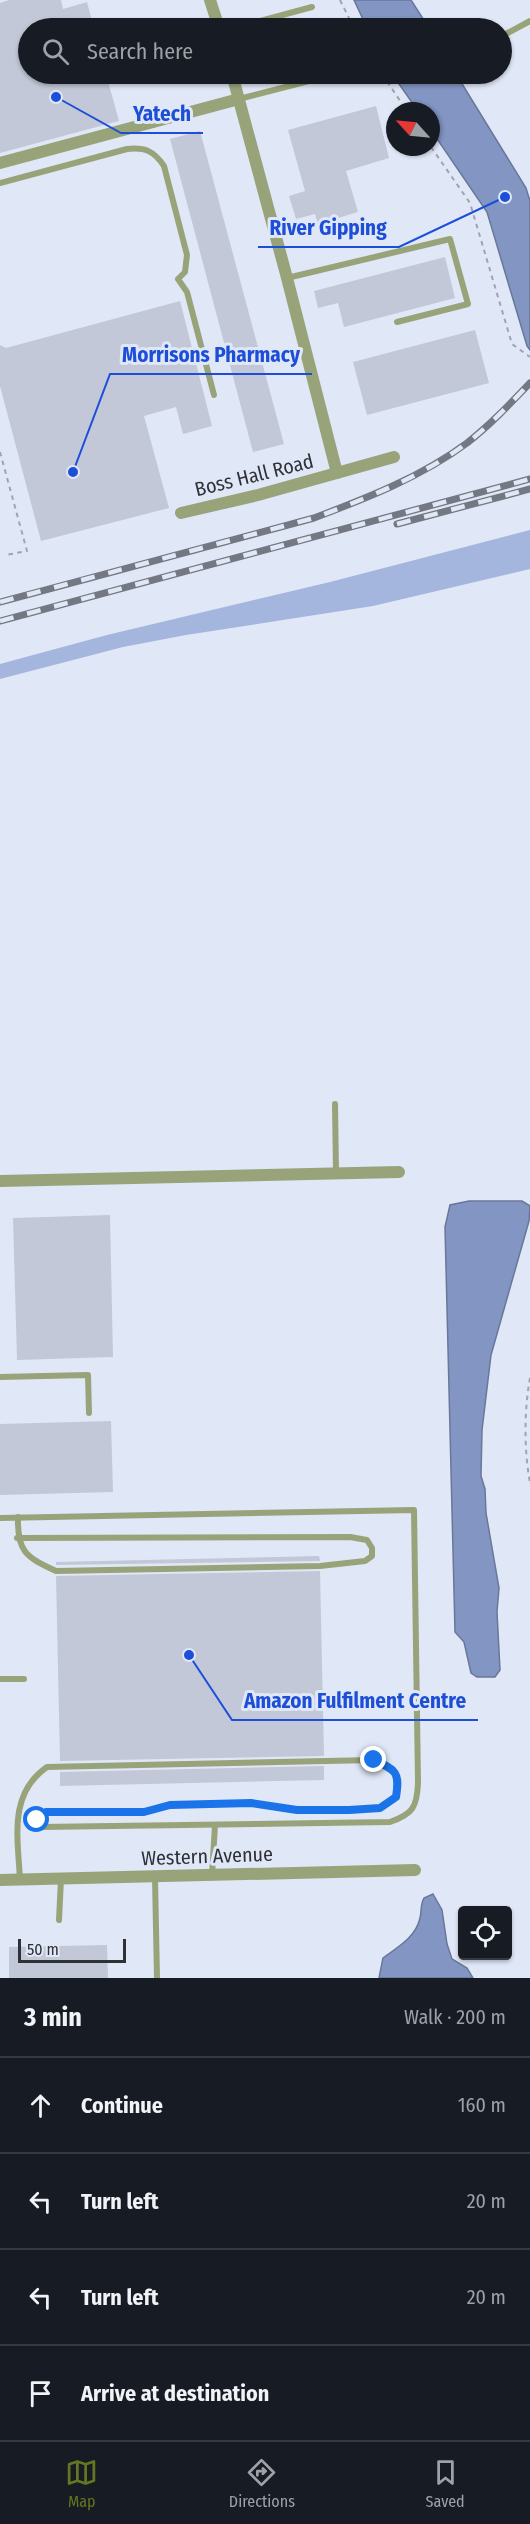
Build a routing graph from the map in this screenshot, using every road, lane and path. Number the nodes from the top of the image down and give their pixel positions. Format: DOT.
graph roads {
  1 [pos="210,0"];
  2 [pos="340,0"];
  3 [pos="312,7"];
  4 [pos="216,18"];
  5 [pos="271,18"];
  6 [pos="349,18"];
  7 [pos="530,21"];
  8 [pos="512,30"];
  9 [pos="235,84"];
  10 [pos="297,84"];
  11 [pos="389,84"];
  12 [pos="239,99"];
  13 [pos="401,102"];
  14 [pos="437,156"];
  15 [pos="0,163"];
  16 [pos="0,183"];
  17 [pos="287,278"];
  18 [pos="397,322"];
  19 [pos="530,357"];
  20 [pos="214,395"];
  21 [pos="0,452"];
  22 [pos="394,457"];
  23 [pos="337,473"];
  24 [pos="181,513"];
  25 [pos="6,555"];
  26 [pos="335,1104"];
  27 [pos="399,1172"];
  28 [pos="336,1174"];
  29 [pos="0,1181"];
  30 [pos="0,1377"];
  31 [pos="530,1378"];
  32 [pos="89,1413"];
  33 [pos="530,1483"];
  34 [pos="18,1517"];
  35 [pos="0,1518"];
  36 [pos="17,1538"];
  37 [pos="0,1679"];
  38 [pos="24,1679"];
  39 [pos="215,1825"];
  40 [pos="415,1870"];
  41 [pos="212,1875"];
  42 [pos="155,1878"];
  43 [pos="61,1879"];
  44 [pos="0,1880"];
  45 [pos="20,1880"];
  46 [pos="59,1920"];
  47 [pos="157,1978"];
  1 -- 4 [label="street"];
  2 -- 6 [label="path"];
  3 -- 5 [label="lane"];
  7 -- 8 [label="lane"];
  9 -- 12 [label="street, Boss Hall Road"];
  10 -- 12 [label="lane"];
  11 -- 13 [label="path"];
  12 -- 15 [label="street"];
  12 -- 17 [label="street, Boss Hall Road"];
  14 -- 19 [label="path"];
  16 -- 20 [label="lane"];
  17 -- 18 [label="lane"];
  17 -- 23 [label="street, Boss Hall Road"];
  21 -- 25 [label="path"];
  22 -- 23 [label="street, Boss Hall Road"];
  23 -- 24 [label="street, Boss Hall Road"];
  26 -- 28 [label="lane"];
  27 -- 28 [label="street"];
  28 -- 29 [label="street"];
  30 -- 32 [label="lane"];
  31 -- 33 [label="path"];
  34 -- 35 [label="lane"];
  34 -- 36 [label="lane"];
  34 -- 39 [label="lane"];
  36 -- 36 [label="lane"];
  37 -- 38 [label="lane"];
  39 -- 41 [label="lane"];
  39 -- 45 [label="lane"];
  40 -- 41 [label="street, Western Avenue"];
  41 -- 42 [label="street, Western Avenue"];
  42 -- 43 [label="street, Western Avenue"];
  42 -- 47 [label="lane"];
  43 -- 45 [label="street, Western Avenue"];
  43 -- 46 [label="lane"];
  44 -- 45 [label="street, Western Avenue"];
}
